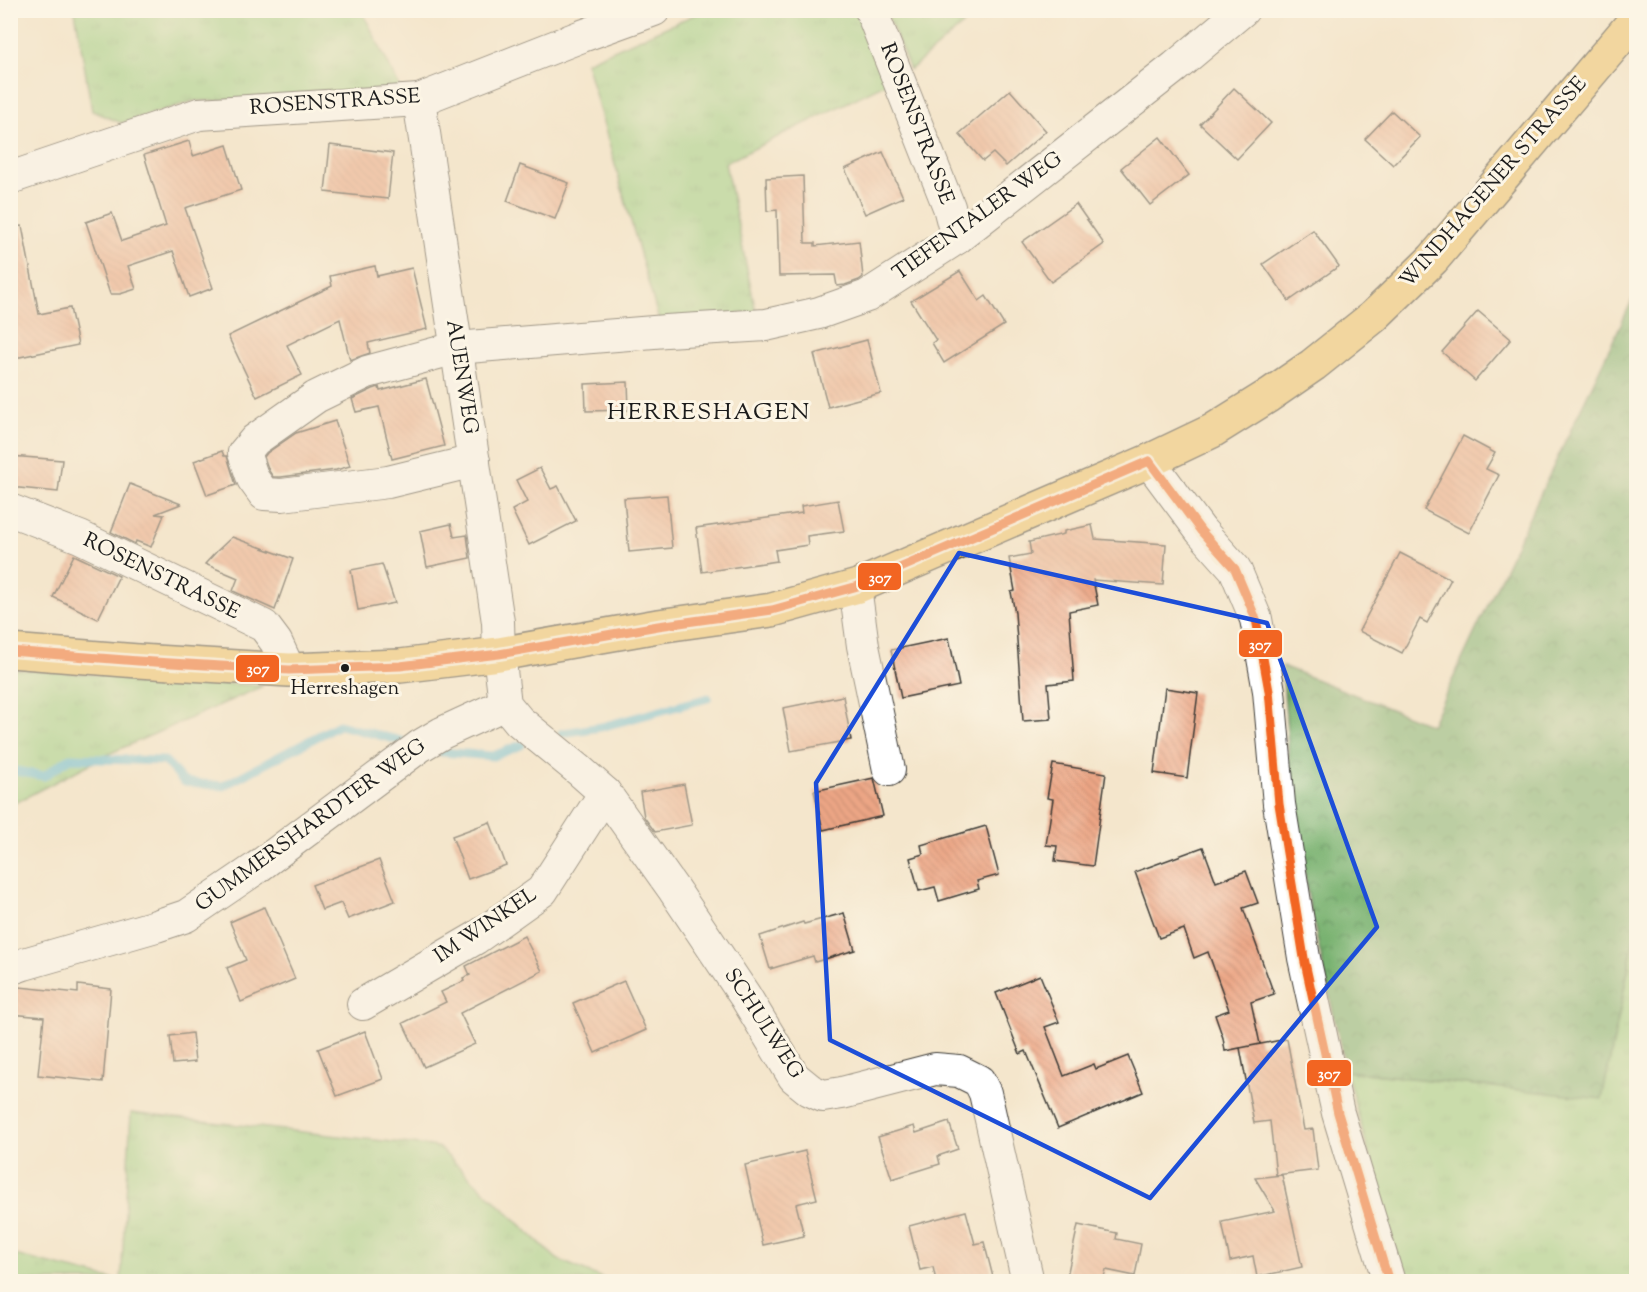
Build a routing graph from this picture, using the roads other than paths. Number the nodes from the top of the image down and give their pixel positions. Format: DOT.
graph roads {
  1 [pos="654,10"];
  2 [pos="871,10"];
  3 [pos="1243,10"];
  4 [pos="1636,18"];
  5 [pos="419,100"];
  6 [pos="10,178"];
  7 [pos="957,238"];
  8 [pos="456,348"];
  9 [pos="474,461"];
  10 [pos="1149,461"];
  11 [pos="10,510"];
  12 [pos="855,587"];
  13 [pos="10,651"];
  14 [pos="499,654"];
  15 [pos="289,670"];
  16 [pos="505,704"];
  17 [pos="889,770"];
  18 [pos="605,793"];
  19 [pos="10,969"];
  20 [pos="363,1004"];
  21 [pos="1028,1281"];
  22 [pos="1389,1281"];
  1 -- 5 [label="street, ROSENSTRASSE"];
  2 -- 7 [label="street, ROSENSTRASSE"];
  3 -- 7 [label="street, TIEFENTALER WEG"];
  4 -- 10 [label="main road, WINDHAGENER STRASSE"];
  5 -- 6 [label="street, ROSENSTRASSE"];
  5 -- 8 [label="street, AUENWEG"];
  7 -- 8 [label="street, TIEFENTALER WEG"];
  8 -- 9 [label="street, AUENWEG"];
  8 -- 9 [label="street, TIEFENTALER WEG"];
  9 -- 14 [label="street, AUENWEG"];
  10 -- 12 [label="main road, WINDHAGENER STRASSE"];
  10 -- 22 [label="street"];
  11 -- 15 [label="street, ROSENSTRASSE"];
  12 -- 14 [label="main road, WINDHAGENER STRASSE"];
  12 -- 17 [label="street"];
  13 -- 15 [label="main road, WINDHAGENER STRASSE"];
  14 -- 15 [label="main road, WINDHAGENER STRASSE"];
  14 -- 16 [label="street"];
  16 -- 18 [label="street, SCHULWEG"];
  16 -- 19 [label="street, GUMMERSHARDTER WEG"];
  18 -- 20 [label="street, IM WINKEL"];
  18 -- 21 [label="street, SCHULWEG"];
}
